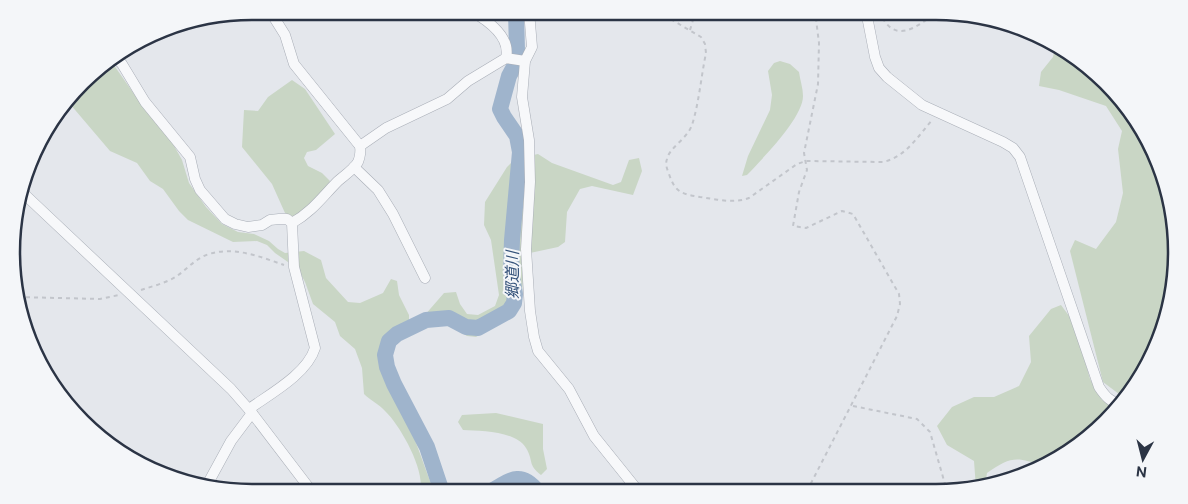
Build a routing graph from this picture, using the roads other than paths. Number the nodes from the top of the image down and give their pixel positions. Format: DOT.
graph roads {
  1 [pos="276,20"];
  2 [pos="486,20"];
  3 [pos="530,20"];
  4 [pos="868,20"];
  5 [pos="516,60"];
  6 [pos="120,62"];
  7 [pos="360,146"];
  8 [pos="354,167"];
  9 [pos="27,196"];
  10 [pos="292,223"];
  11 [pos="425,278"];
  12 [pos="1113,401"];
  13 [pos="251,411"];
  14 [pos="210,480"];
  15 [pos="305,484"];
  16 [pos="633,484"];
  1 -- 7 [label="street"];
  2 -- 5 [label="street"];
  3 -- 5 [label="street"];
  4 -- 12 [label="street"];
  5 -- 7 [label="street"];
  5 -- 16 [label="street"];
  6 -- 10 [label="street"];
  7 -- 8 [label="street"];
  8 -- 10 [label="street"];
  8 -- 11 [label="street"];
  9 -- 13 [label="street"];
  10 -- 13 [label="street"];
  13 -- 14 [label="street"];
  13 -- 15 [label="street"];
}
